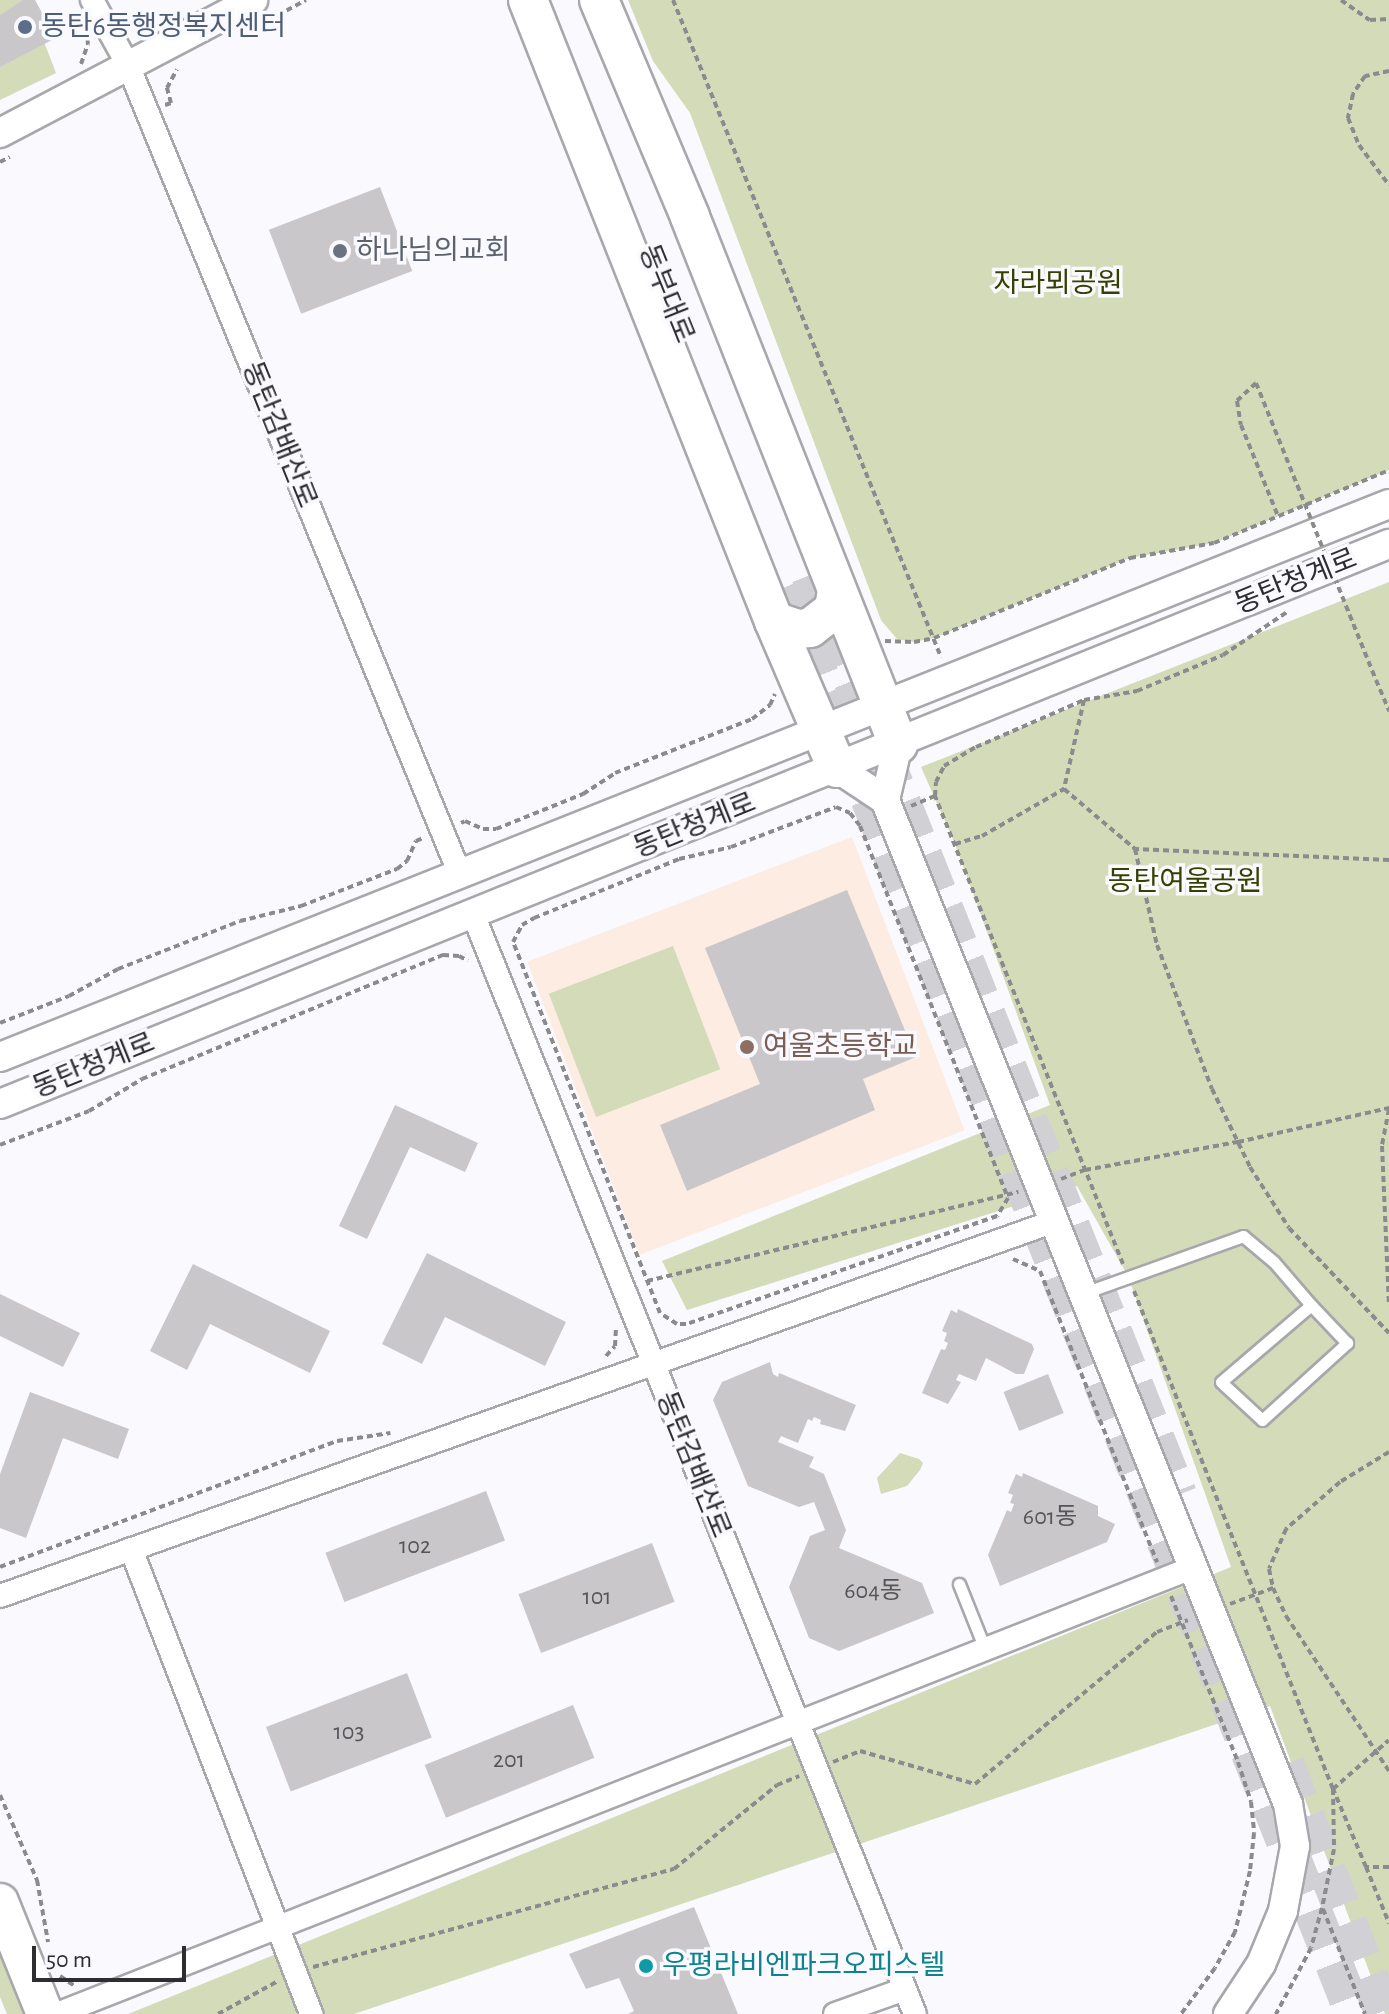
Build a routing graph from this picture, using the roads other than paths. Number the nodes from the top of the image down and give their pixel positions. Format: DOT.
graph roads {
  1 [pos="92,0"];
  2 [pos="528,0"];
  3 [pos="547,0"];
  4 [pos="583,0"];
  5 [pos="599,0"];
  6 [pos="260,10"];
  7 [pos="128,65"];
  8 [pos="0,133"];
  9 [pos="1388,504"];
  10 [pos="1389,544"];
  11 [pos="802,594"];
  12 [pos="882,703"];
  13 [pos="821,727"];
  14 [pos="898,744"];
  15 [pos="837,768"];
  16 [pos="885,800"];
  17 [pos="459,872"];
  18 [pos="473,914"];
  19 [pos="0,1057"];
  20 [pos="0,1104"];
  21 [pos="1055,1221"];
  22 [pos="1083,1293"];
  23 [pos="1311,1305"];
  24 [pos="653,1364"];
  25 [pos="131,1549"];
  26 [pos="1194,1567"];
  27 [pos="959,1584"];
  28 [pos="0,1596"];
  29 [pos="985,1649"];
  30 [pos="797,1722"];
  31 [pos="0,1902"];
  32 [pos="279,1929"];
  33 [pos="905,1989"];
  34 [pos="45,2014"];
  35 [pos="57,2014"];
  36 [pos="311,2014"];
  37 [pos="835,2014"];
  38 [pos="915,2014"];
  39 [pos="1228,2014"];
  1 -- 7 [label="street, 동탄감배산로"];
  2 -- 11 [label="highway"];
  3 -- 11 [label="highway, 동부대로"];
  4 -- 11 [label="highway, 동부대로"];
  5 -- 11 [label="highway"];
  6 -- 7 [label="street"];
  7 -- 8 [label="street"];
  7 -- 17 [label="street, 동탄감배산로"];
  9 -- 12 [label="street, 동탄청계로"];
  10 -- 14 [label="street, 동탄청계로"];
  11 -- 12 [label="highway"];
  11 -- 13 [label="highway"];
  12 -- 13 [label="street, 동탄청계로"];
  12 -- 14 [label="highway"];
  13 -- 15 [label="highway"];
  13 -- 17 [label="street, 동탄청계로"];
  14 -- 15 [label="street, 동탄청계로"];
  14 -- 16 [label="street"];
  15 -- 16 [label="street"];
  15 -- 18 [label="street, 동탄청계로"];
  16 -- 21 [label="street"];
  17 -- 19 [label="street, 동탄청계로"];
  18 -- 20 [label="street, 동탄청계로"];
  18 -- 24 [label="street, 동탄감배산로"];
  21 -- 22 [label="street"];
  21 -- 24 [label="street"];
  22 -- 23 [label="lane"];
  22 -- 26 [label="street"];
  23 -- 23 [label="lane"];
  24 -- 25 [label="street"];
  24 -- 30 [label="street, 동탄감배산로"];
  25 -- 28 [label="street"];
  25 -- 32 [label="street"];
  26 -- 29 [label="street"];
  26 -- 39 [label="street"];
  27 -- 29 [label="lane"];
  29 -- 30 [label="street"];
  30 -- 32 [label="street"];
  30 -- 33 [label="street, 동탄감배산로"];
  31 -- 34 [label="main road"];
  32 -- 35 [label="street"];
  32 -- 36 [label="street"];
  33 -- 37 [label="street"];
  33 -- 38 [label="street, 동탄감배산로"];
}
